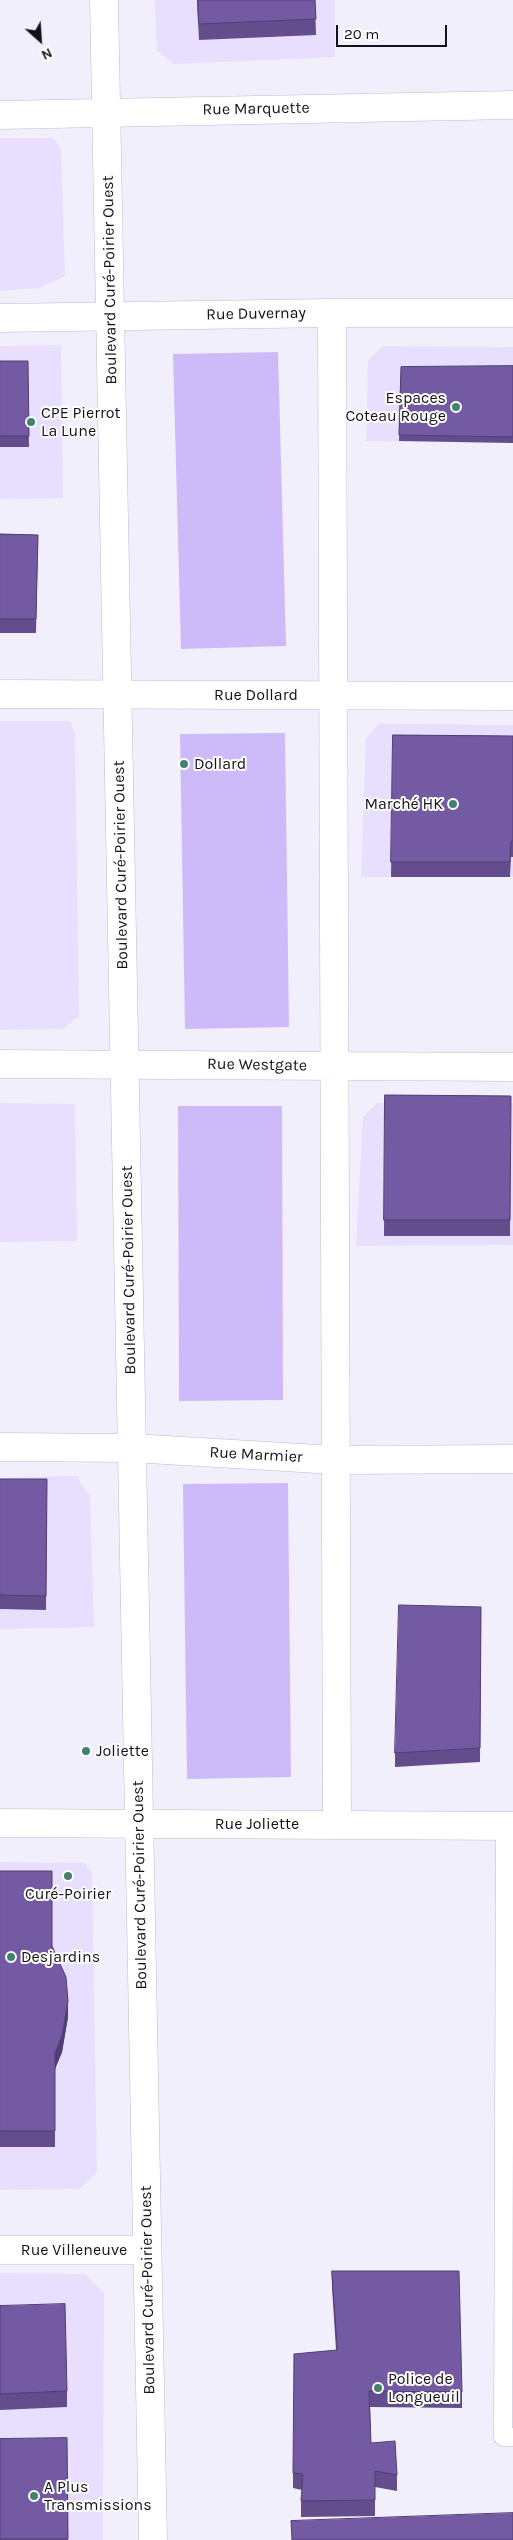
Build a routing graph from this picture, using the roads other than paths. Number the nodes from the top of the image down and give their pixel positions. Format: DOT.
graph roads {
  1 [pos="104,0"];
  2 [pos="513,104"];
  3 [pos="107,112"];
  4 [pos="0,115"];
  5 [pos="332,313"];
  6 [pos="513,313"];
  7 [pos="110,317"];
  8 [pos="0,318"];
  9 [pos="0,694"];
  10 [pos="118,694"];
  11 [pos="333,695"];
  12 [pos="513,696"];
  13 [pos="0,1064"];
  14 [pos="125,1064"];
  15 [pos="334,1066"];
  16 [pos="513,1067"];
  17 [pos="0,1447"];
  18 [pos="132,1448"];
  19 [pos="513,1459"];
  20 [pos="335,1460"];
  21 [pos="0,1823"];
  22 [pos="139,1824"];
  23 [pos="337,1824"];
  24 [pos="509,1826"];
  25 [pos="0,2250"];
  26 [pos="147,2250"];
  27 [pos="513,2437"];
  28 [pos="153,2540"];
  1 -- 3 [label="street, Boulevard Curé-Poirier Ouest"];
  2 -- 3 [label="street, Rue Marquette"];
  3 -- 4 [label="street, Rue Marquette"];
  3 -- 7 [label="street, Boulevard Curé-Poirier Ouest"];
  5 -- 6 [label="street, Rue Duvernay"];
  5 -- 7 [label="street, Rue Duvernay"];
  5 -- 11 [label="street"];
  7 -- 8 [label="street, Rue Duvernay"];
  7 -- 10 [label="street, Boulevard Curé-Poirier Ouest"];
  9 -- 10 [label="street, Rue Dollard"];
  10 -- 11 [label="street, Rue Dollard"];
  10 -- 14 [label="street, Boulevard Curé-Poirier Ouest"];
  11 -- 12 [label="street, Rue Dollard"];
  11 -- 15 [label="street"];
  13 -- 14 [label="street, Rue Westgate"];
  14 -- 15 [label="street, Rue Westgate"];
  14 -- 18 [label="street, Boulevard Curé-Poirier Ouest"];
  15 -- 16 [label="street, Rue Westgate"];
  15 -- 20 [label="street"];
  17 -- 18 [label="street, Rue Marmier"];
  18 -- 20 [label="street, Rue Marmier"];
  18 -- 22 [label="street, Boulevard Curé-Poirier Ouest"];
  19 -- 20 [label="street, Rue Marmier"];
  20 -- 23 [label="street"];
  21 -- 22 [label="street, Rue Joliette"];
  22 -- 23 [label="street, Rue Joliette"];
  22 -- 26 [label="street, Boulevard Curé-Poirier Ouest"];
  23 -- 24 [label="street, Rue Joliette"];
  24 -- 27 [label="lane"];
  25 -- 26 [label="street, Rue Villeneuve"];
  26 -- 28 [label="street, Boulevard Curé-Poirier Ouest"];
}
